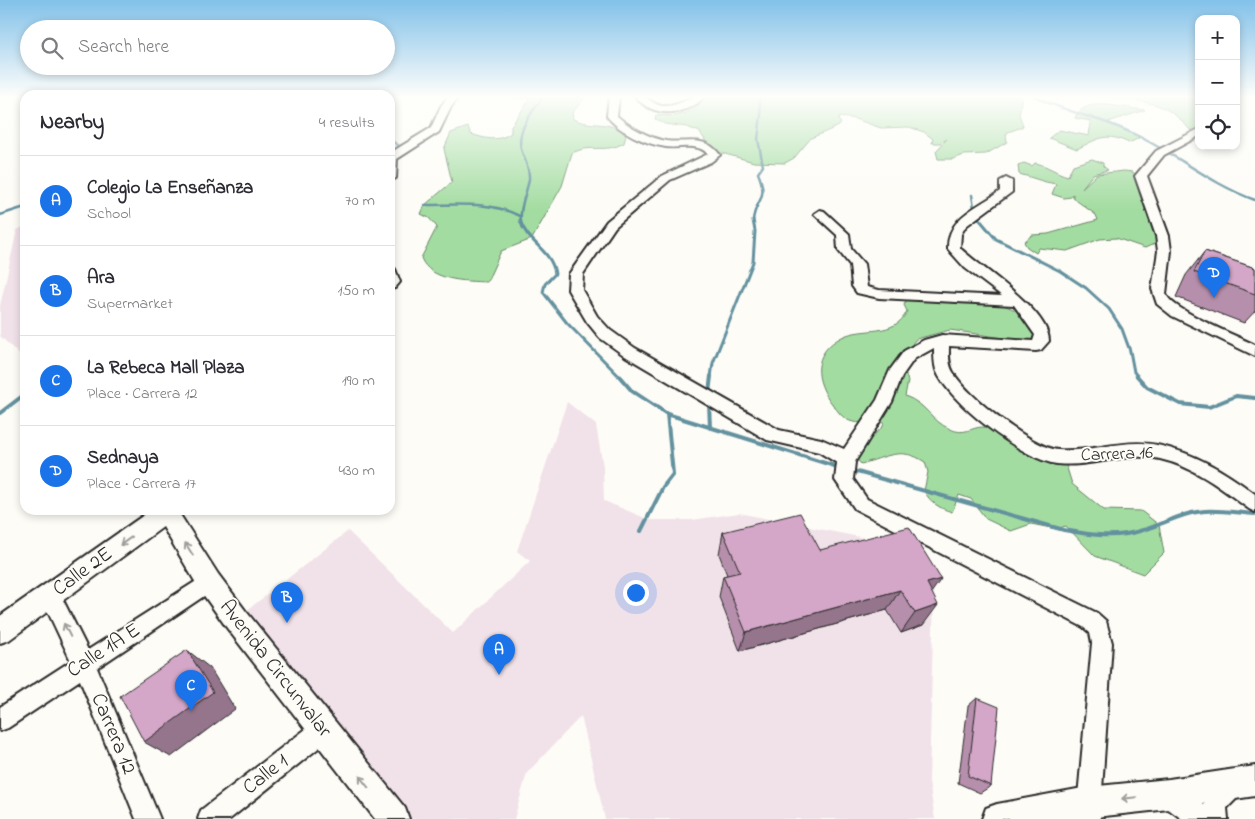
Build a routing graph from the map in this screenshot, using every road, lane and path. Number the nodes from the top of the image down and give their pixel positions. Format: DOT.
graph roads {
  1 [pos="428,134"];
  2 [pos="642,134"];
  3 [pos="1195,134"];
  4 [pos="395,155"];
  5 [pos="1006,182"];
  6 [pos="820,214"];
  7 [pos="1018,301"];
  8 [pos="942,340"];
  9 [pos="1255,351"];
  10 [pos="846,461"];
  11 [pos="1255,504"];
  12 [pos="162,515"];
  13 [pos="170,515"];
  14 [pos="209,582"];
  15 [pos="50,595"];
  16 [pos="0,631"];
  17 [pos="84,664"];
  18 [pos="0,720"];
  19 [pos="322,730"];
  20 [pos="1245,783"];
  21 [pos="1170,794"];
  22 [pos="1088,810"];
  23 [pos="148,819"];
  24 [pos="210,819"];
  25 [pos="394,819"];
  26 [pos="997,819"];
  27 [pos="1202,819"];
  28 [pos="1216,819"];
  1 -- 4 [label="street"];
  2 -- 10 [label="street"];
  3 -- 9 [label="street"];
  5 -- 7 [label="street"];
  6 -- 7 [label="street"];
  7 -- 8 [label="street"];
  8 -- 10 [label="street"];
  8 -- 11 [label="street, Carrera 16"];
  10 -- 22 [label="street"];
  12 -- 15 [label="main road, Calle 2E, one-way"];
  14 -- 13 [label="main road, Avenida Circunvalar, one-way"];
  14 -- 17 [label="street, Calle 1A E"];
  14 -- 19 [label="main road, Avenida Circunvalar"];
  15 -- 16 [label="main road, Calle 2E"];
  17 -- 15 [label="street, Carrera 12, one-way"];
  17 -- 18 [label="street, Calle 1A E"];
  17 -- 23 [label="street, Carrera 12"];
  19 -- 24 [label="street, Calle 1"];
  25 -- 19 [label="main road, Avenida Circunvalar, one-way"];
  20 -- 21 [label="main road"];
  20 -- 28 [label="street"];
  21 -- 22 [label="main road, one-way"];
  21 -- 27 [label="street"];
  22 -- 26 [label="main road"];
}
